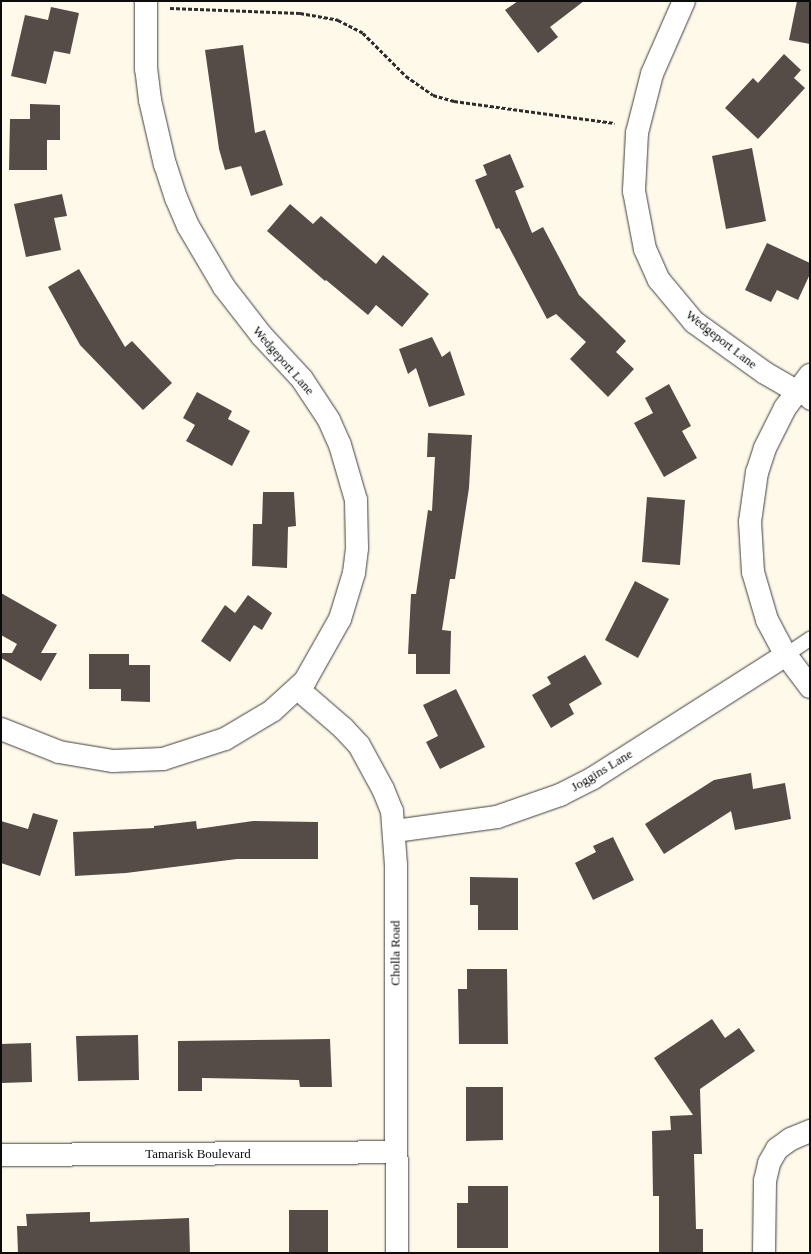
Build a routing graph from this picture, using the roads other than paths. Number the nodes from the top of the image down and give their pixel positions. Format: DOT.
graph roads {
  1 [pos="146,1"];
  2 [pos="684,1"];
  3 [pos="810,374"];
  4 [pos="803,397"];
  5 [pos="810,639"];
  6 [pos="786,655"];
  7 [pos="810,687"];
  8 [pos="298,689"];
  9 [pos="1,729"];
  10 [pos="395,832"];
  11 [pos="810,1131"];
  12 [pos="396,1152"];
  13 [pos="1,1155"];
  14 [pos="397,1253"];
  15 [pos="764,1253"];
  1 -- 8 [label="street, Wedgeport Lane"];
  2 -- 4 [label="street, Wedgeport Lane"];
  3 -- 4 [label="street"];
  4 -- 6 [label="street"];
  5 -- 6 [label="lane"];
  6 -- 7 [label="street"];
  6 -- 10 [label="street, Joggins Lane"];
  8 -- 9 [label="street, Wedgeport Lane"];
  8 -- 10 [label="street, Cholla Road"];
  10 -- 12 [label="street, Cholla Road"];
  11 -- 15 [label="street"];
  12 -- 13 [label="street, Tamarisk Boulevard"];
  12 -- 14 [label="street, Cholla Road"];
}
